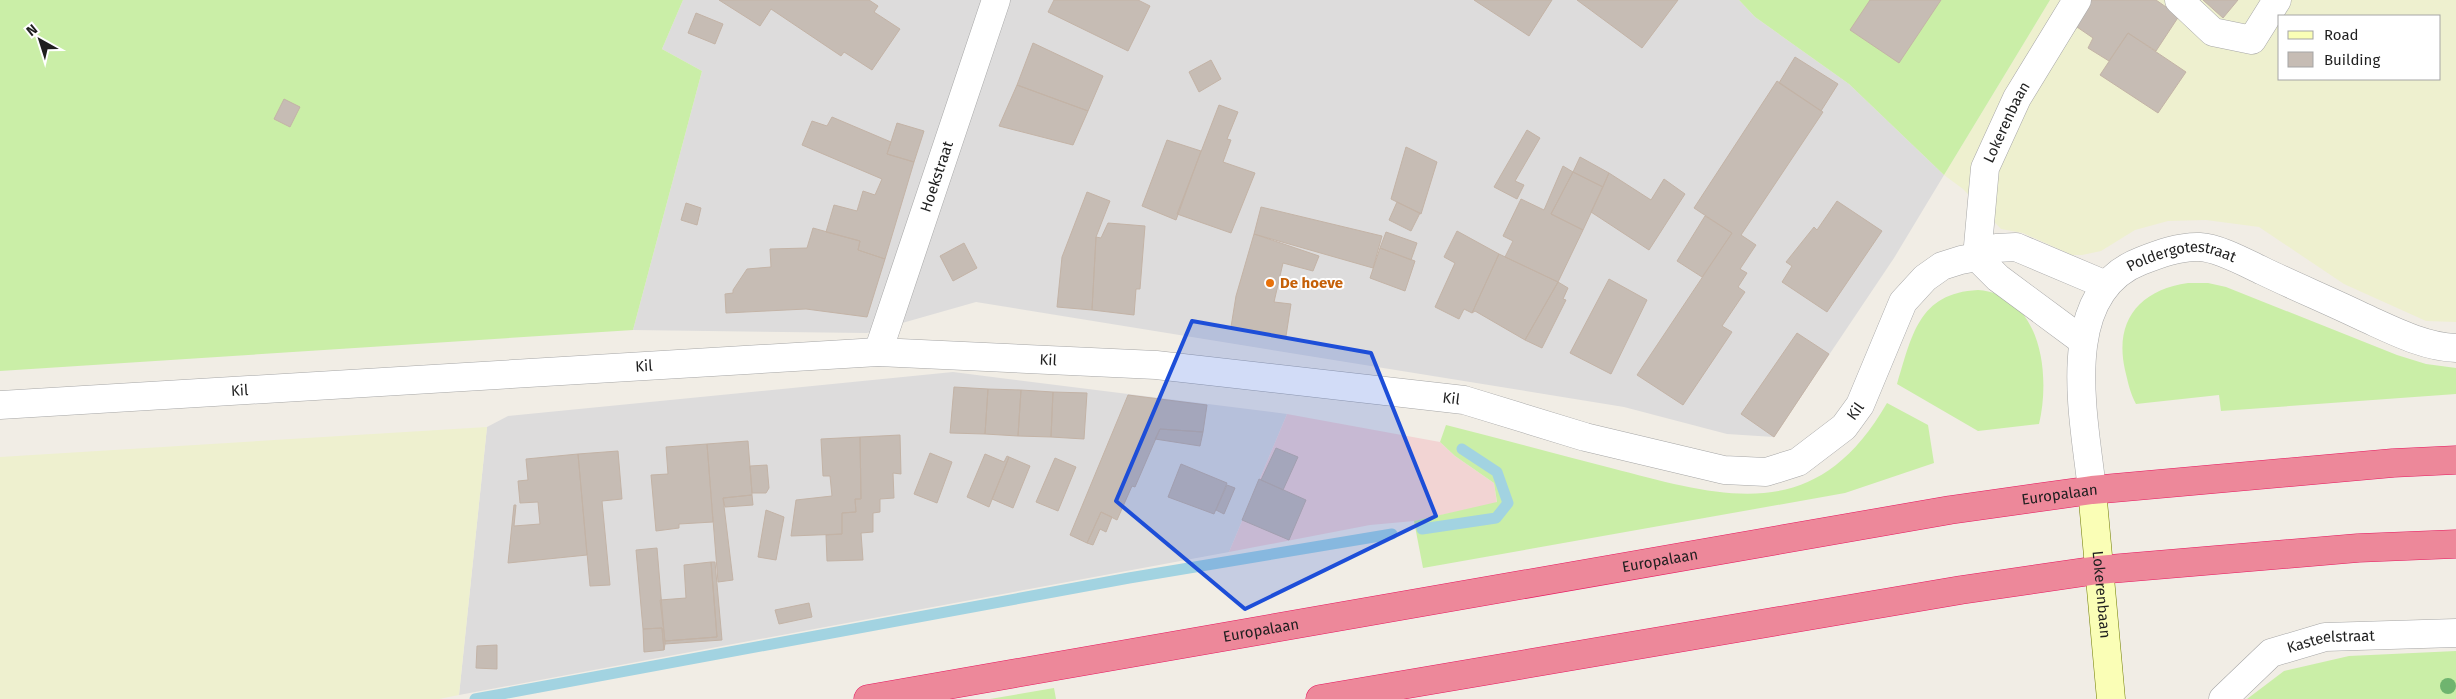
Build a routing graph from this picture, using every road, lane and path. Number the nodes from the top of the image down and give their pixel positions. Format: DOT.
graph roads {
  1 [pos="996,0"];
  2 [pos="2076,0"];
  3 [pos="2179,0"];
  4 [pos="2277,0"];
  5 [pos="1977,257"];
  6 [pos="2106,285"];
  7 [pos="2082,341"];
  8 [pos="2456,348"];
  9 [pos="878,352"];
  10 [pos="0,405"];
  11 [pos="2456,460"];
  12 [pos="2092,490"];
  13 [pos="2456,544"];
  14 [pos="2098,570"];
  15 [pos="2456,633"];
  16 [pos="868,699"];
  17 [pos="1320,699"];
  18 [pos="2111,699"];
  19 [pos="2223,699"];
  1 -- 9 [label="street, Hoekstraat"];
  2 -- 5 [label="street, Lokerenbaan"];
  3 -- 4 [label="street"];
  5 -- 6 [label="street, Kil"];
  5 -- 7 [label="street"];
  5 -- 9 [label="street, Kil"];
  6 -- 7 [label="street, Poldergotestraat"];
  6 -- 8 [label="street, Poldergotestraat"];
  7 -- 12 [label="street, Poldergotestraat"];
  9 -- 10 [label="street, Kil"];
  11 -- 12 [label="highway, Europalaan"];
  12 -- 14 [label="street, Lokerenbaan"];
  12 -- 16 [label="highway, Europalaan"];
  13 -- 14 [label="highway"];
  14 -- 17 [label="highway"];
  14 -- 18 [label="street, Lokerenbaan"];
  15 -- 19 [label="street, Kasteelstraat"];
}
